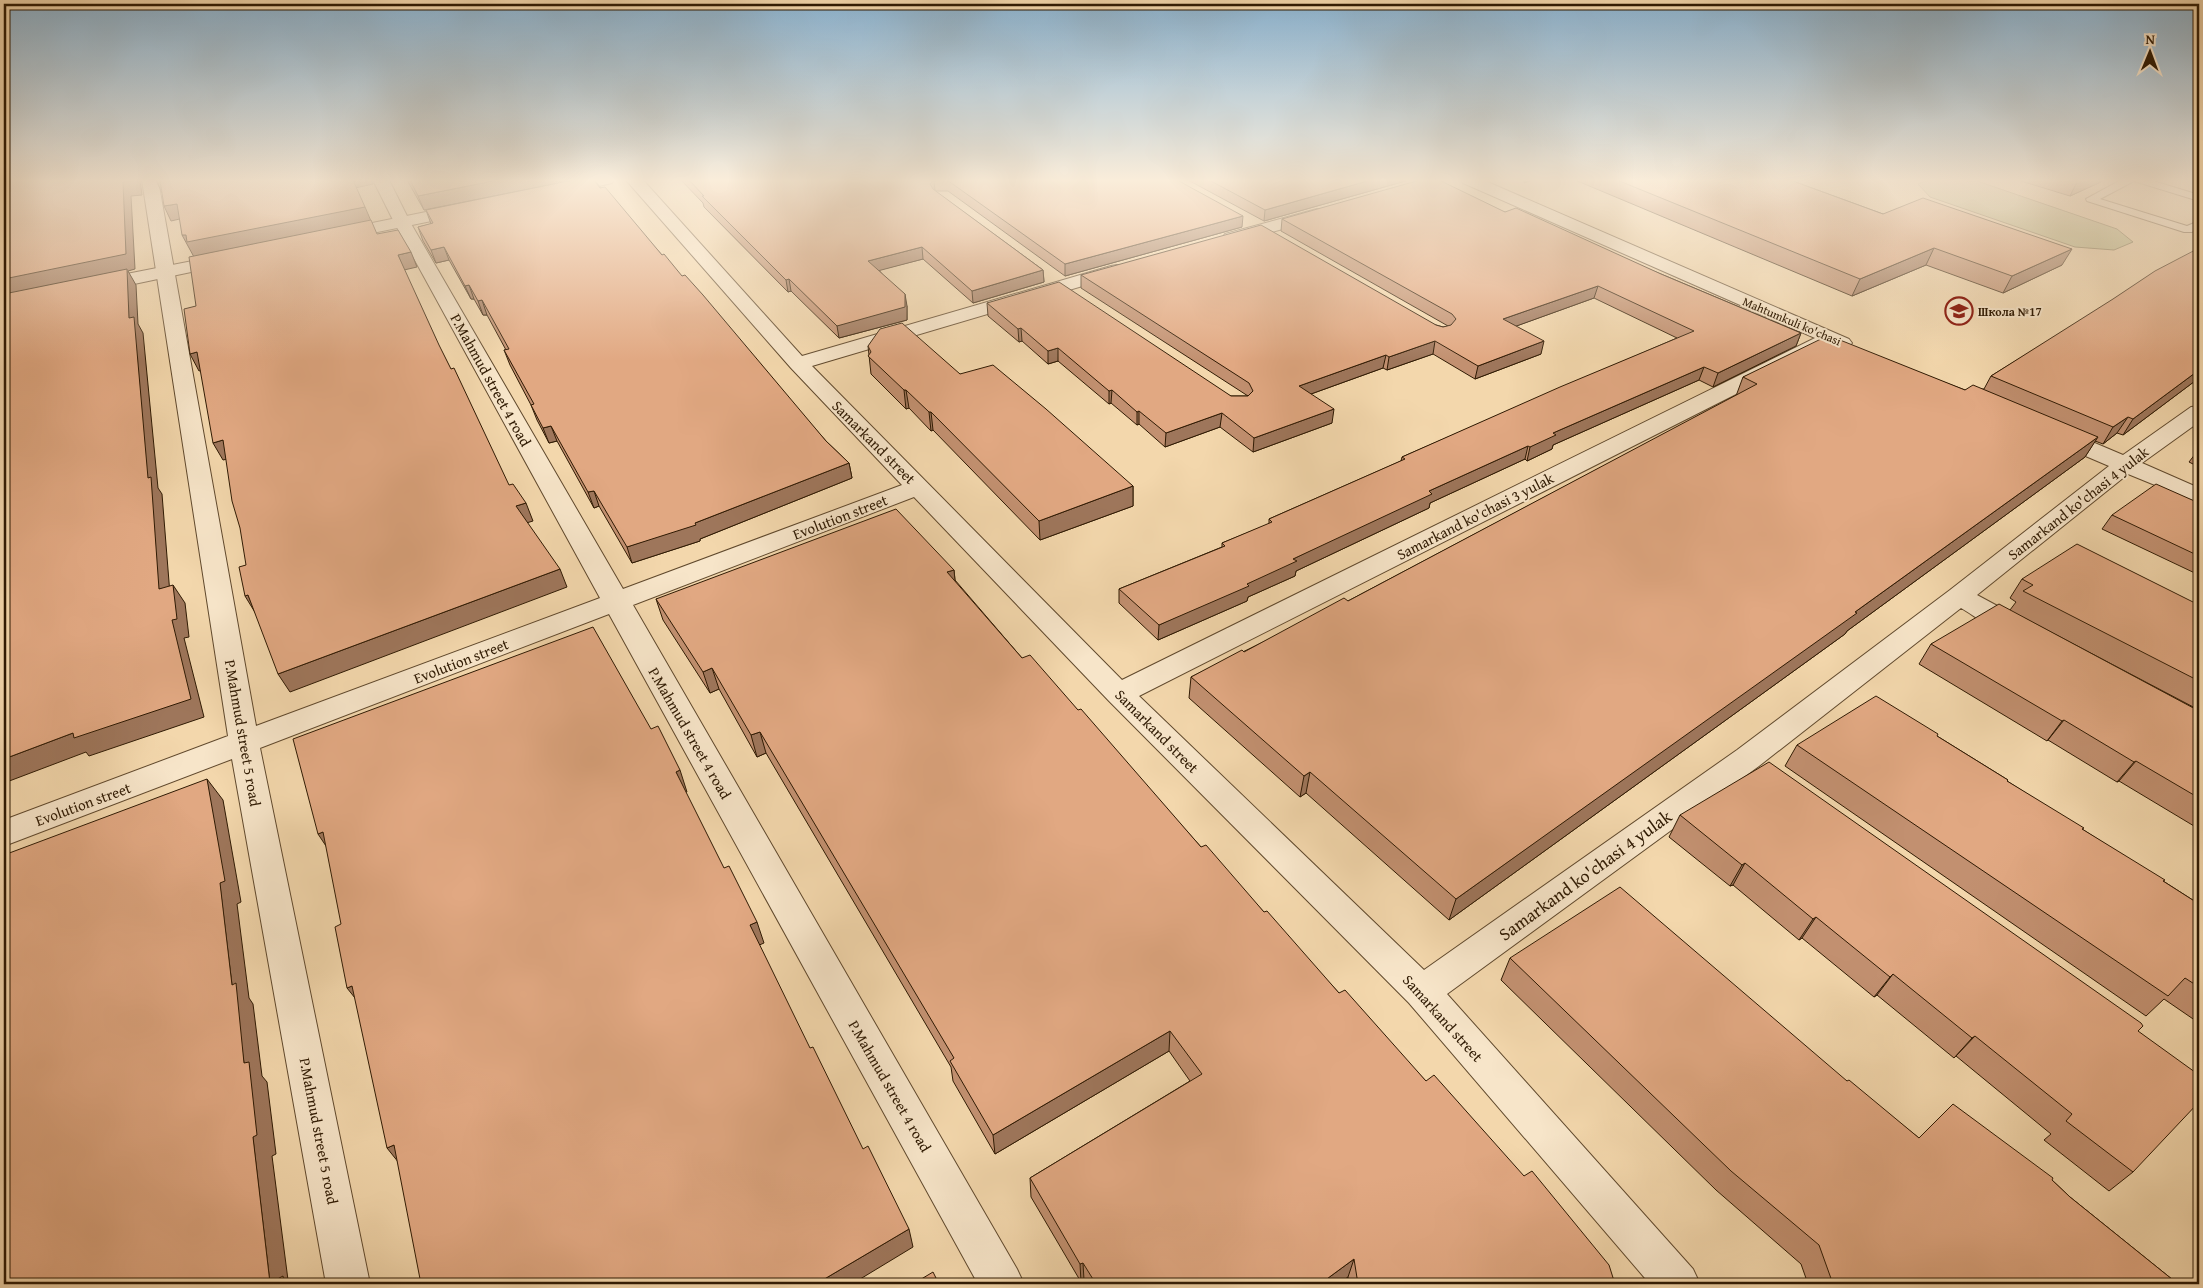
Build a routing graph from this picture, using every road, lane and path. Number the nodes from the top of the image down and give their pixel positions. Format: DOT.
graph roads {
  1 [pos="160,240"];
  2 [pos="412,240"];
  3 [pos="688,240"];
  4 [pos="1221,240"];
  5 [pos="1607,240"];
  6 [pos="1214,242"];
  7 [pos="241,256"];
  8 [pos="1138,264"];
  9 [pos="165,272"];
  10 [pos="1054,279"];
  11 [pos="80,289"];
  12 [pos="1086,301"];
  13 [pos="1831,338"];
  14 [pos="1858,350"];
  15 [pos="798,364"];
  16 [pos="2199,412"];
  17 [pos="2036,426"];
  18 [pos="2125,465"];
  19 [pos="918,487"];
  20 [pos="2199,496"];
  21 [pos="1959,596"];
  22 [pos="616,602"];
  23 [pos="2045,642"];
  24 [pos="1119,694"];
  25 [pos="244,744"];
  26 [pos="4,833"];
  27 [pos="1422,992"];
  28 [pos="348,1284"];
  29 [pos="1002,1284"];
  30 [pos="1678,1284"];
  1 -- 9 [label="street, P.Mahmud street 5 road"];
  2 -- 22 [label="street, P.Mahmud street 4 road"];
  3 -- 15 [label="street, Samarkand street"];
  4 -- 6 [label="street"];
  5 -- 13 [label="street, Mahtumkuli ko'chasi"];
  7 -- 9 [label="street"];
  8 -- 10 [label="street"];
  9 -- 11 [label="street"];
  9 -- 25 [label="street, P.Mahmud street 5 road"];
  10 -- 12 [label="street"];
  10 -- 15 [label="street"];
  13 -- 14 [label="street, Mahtumkuli ko'chasi"];
  13 -- 24 [label="street, Samarkand ko'chasi 3 yulak"];
  15 -- 19 [label="street, Samarkand street"];
  16 -- 18 [label="street, Samarkand ko'chasi 4 yulak"];
  17 -- 18 [label="street"];
  18 -- 20 [label="street"];
  18 -- 21 [label="street, Samarkand ko'chasi 4 yulak"];
  19 -- 22 [label="street, Evolution street"];
  19 -- 24 [label="street, Samarkand street"];
  21 -- 23 [label="street"];
  21 -- 27 [label="street, Samarkand ko'chasi 4 yulak"];
  22 -- 25 [label="street, Evolution street"];
  22 -- 29 [label="street, P.Mahmud street 4 road"];
  24 -- 27 [label="street, Samarkand street"];
  25 -- 26 [label="street, Evolution street"];
  25 -- 28 [label="street, P.Mahmud street 5 road"];
  27 -- 30 [label="street, Samarkand street"];
}
